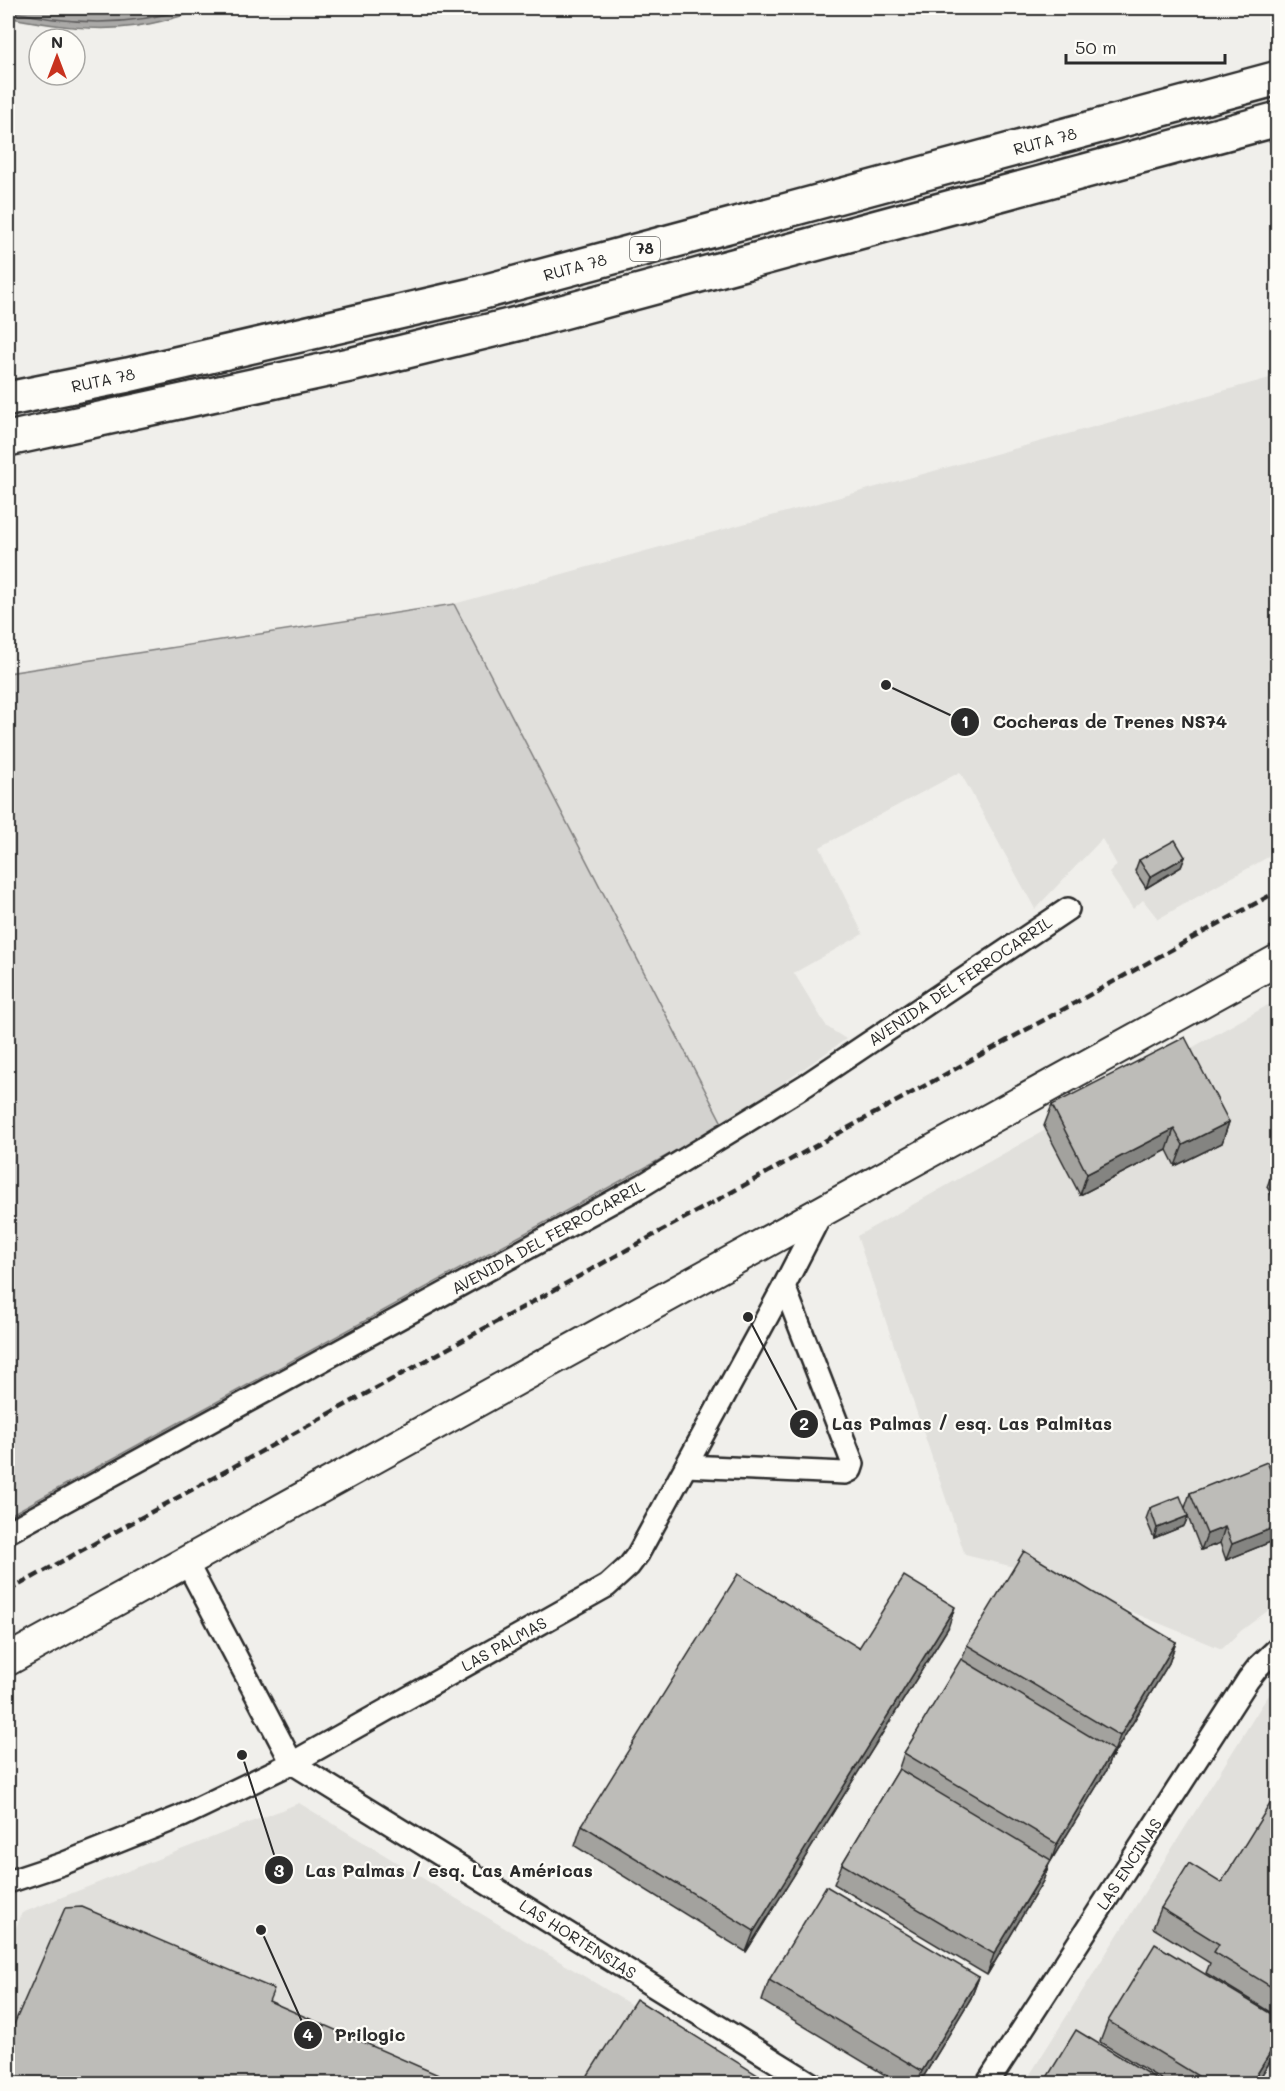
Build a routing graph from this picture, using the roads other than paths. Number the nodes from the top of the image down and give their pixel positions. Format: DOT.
graph roads {
  1 [pos="1278,78"];
  2 [pos="1278,119"];
  3 [pos="8,399"];
  4 [pos="8,439"];
  5 [pos="1068,909"];
  6 [pos="1278,960"];
  7 [pos="822,1212"];
  8 [pos="784,1287"];
  9 [pos="686,1466"];
  10 [pos="8,1532"];
  11 [pos="186,1561"];
  12 [pos="1278,1648"];
  13 [pos="8,1660"];
  14 [pos="292,1763"];
  15 [pos="8,1882"];
  16 [pos="812,2084"];
  17 [pos="987,2084"];
  1 -- 3 [label="highway, RUTA 78 / 78"];
  2 -- 4 [label="highway, 78"];
  5 -- 10 [label="street, AVENIDA DEL FERROCARRIL"];
  6 -- 7 [label="main road"];
  7 -- 8 [label="street, LAS PALMAS"];
  7 -- 11 [label="main road"];
  8 -- 9 [label="street, LAS PALMAS"];
  8 -- 9 [label="street"];
  9 -- 14 [label="street, LAS PALMAS"];
  11 -- 13 [label="main road"];
  11 -- 14 [label="street"];
  12 -- 17 [label="street, LAS ENCINAS"];
  14 -- 15 [label="street, LAS PALMAS"];
  14 -- 16 [label="street, LAS HORTENSIAS"];
}
